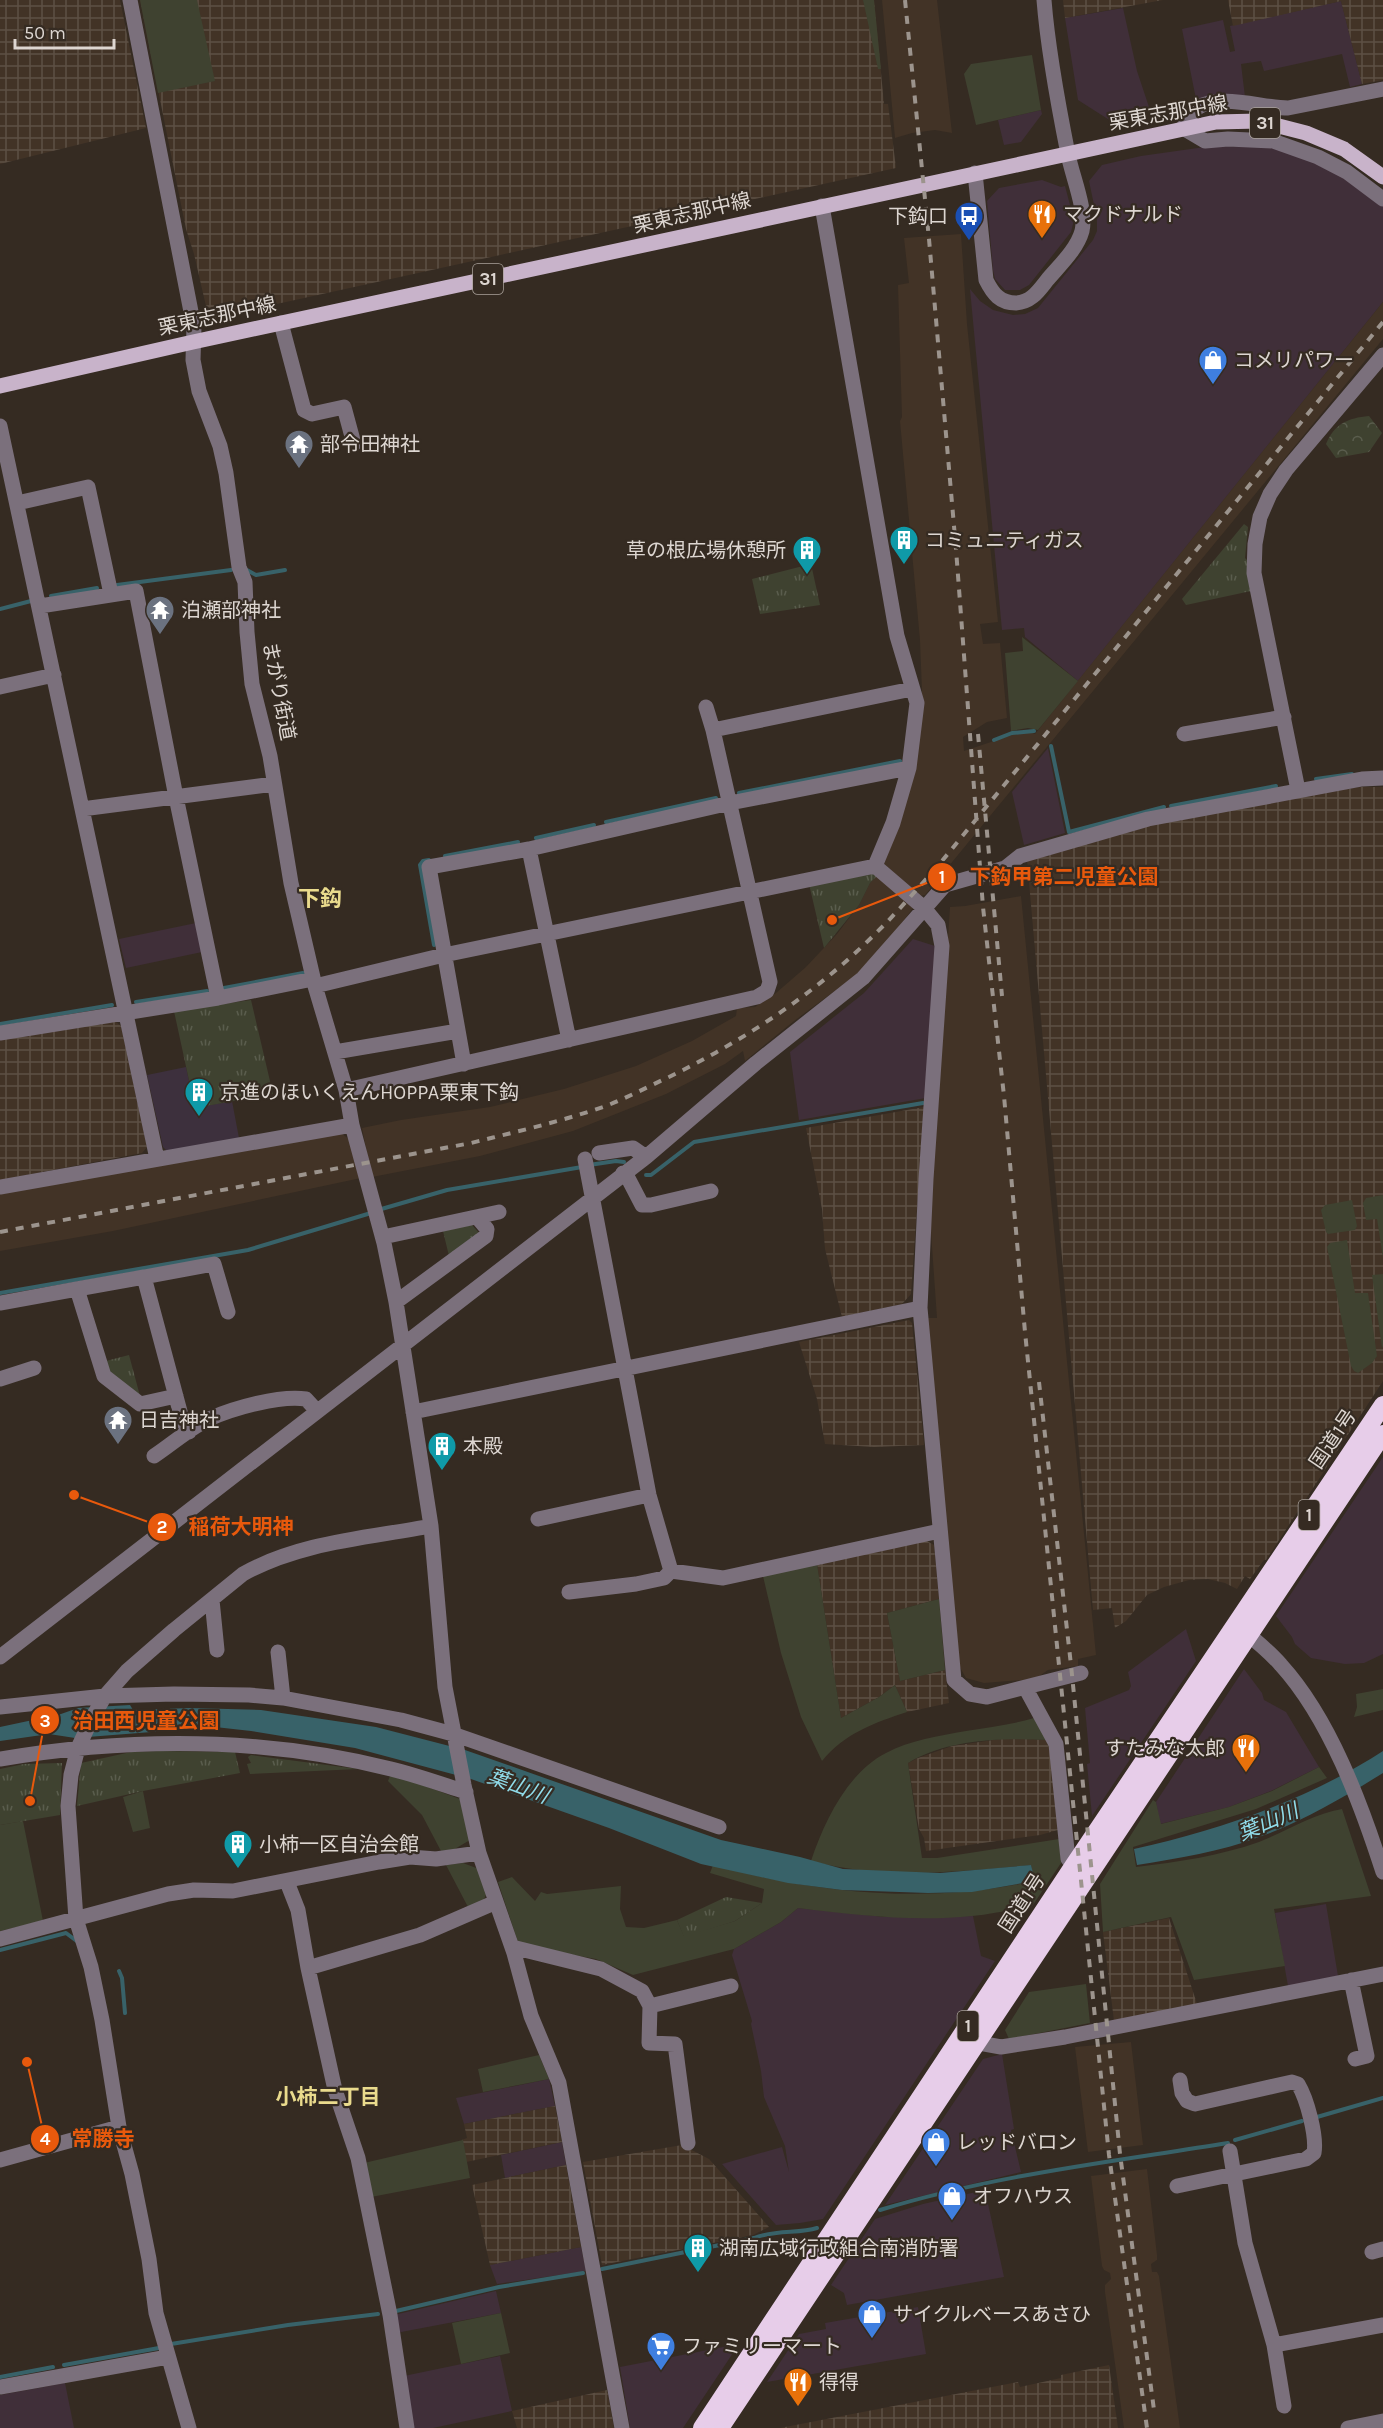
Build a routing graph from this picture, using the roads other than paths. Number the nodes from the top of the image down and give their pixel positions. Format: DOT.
graph roads {
  1 [pos="130,0"];
  2 [pos="1044,0"];
  3 [pos="1383,89"];
  4 [pos="1183,128"];
  5 [pos="1068,154"];
  6 [pos="975,173"];
  7 [pos="1383,177"];
  8 [pos="1383,199"];
  9 [pos="822,206"];
  10 [pos="281,323"];
  11 [pos="193,342"];
  12 [pos="1383,355"];
  13 [pos="0,386"];
  14 [pos="0,426"];
  15 [pos="354,444"];
  16 [pos="17,503"];
  17 [pos="111,594"];
  18 [pos="40,606"];
  19 [pos="54,675"];
  20 [pos="0,687"];
  21 [pos="912,689"];
  22 [pos="706,707"];
  23 [pos="1284,717"];
  24 [pos="713,730"];
  25 [pos="1184,734"];
  26 [pos="909,768"];
  27 [pos="1383,778"];
  28 [pos="274,784"];
  29 [pos="1298,790"];
  30 [pos="176,797"];
  31 [pos="730,803"];
  32 [pos="82,809"];
  33 [pos="529,849"];
  34 [pos="874,866"];
  35 [pos="749,890"];
  36 [pos="924,908"];
  37 [pos="547,934"];
  38 [pos="444,955"];
  39 [pos="314,983"];
  40 [pos="218,998"];
  41 [pos="126,1012"];
  42 [pos="458,1031"];
  43 [pos="0,1033"];
  44 [pos="569,1040"];
  45 [pos="335,1052"];
  46 [pos="464,1064"];
  47 [pos="346,1090"];
  48 [pos="352,1125"];
  49 [pos="646,1157"];
  50 [pos="157,1159"];
  51 [pos="624,1173"];
  52 [pos="0,1187"];
  53 [pos="711,1191"];
  54 [pos="592,1198"];
  55 [pos="499,1212"];
  56 [pos="477,1217"];
  57 [pos="383,1237"];
  58 [pos="144,1277"];
  59 [pos="77,1289"];
  60 [pos="396,1302"];
  61 [pos="0,1303"];
  62 [pos="920,1308"];
  63 [pos="228,1312"];
  64 [pos="402,1346"];
  65 [pos="34,1368"];
  66 [pos="626,1369"];
  67 [pos="0,1379"];
  68 [pos="176,1396"];
  69 [pos="1383,1405"];
  70 [pos="317,1411"];
  71 [pos="413,1412"];
  72 [pos="189,1431"];
  73 [pos="1383,1434"];
  74 [pos="154,1456"];
  75 [pos="649,1495"];
  76 [pos="538,1519"];
  77 [pos="431,1526"];
  78 [pos="940,1531"];
  79 [pos="671,1571"];
  80 [pos="568,1592"];
  81 [pos="212,1600"];
  82 [pos="1242,1630"];
  83 [pos="217,1650"];
  84 [pos="278,1652"];
  85 [pos="0,1657"];
  86 [pos="1081,1673"];
  87 [pos="1029,1695"];
  88 [pos="105,1696"];
  89 [pos="284,1698"];
  90 [pos="0,1707"];
  91 [pos="454,1736"];
  92 [pos="78,1748"];
  93 [pos="0,1759"];
  94 [pos="465,1788"];
  95 [pos="719,1827"];
  96 [pos="479,1852"];
  97 [pos="1074,1865"];
  98 [pos="1383,1872"];
  99 [pos="287,1882"];
  100 [pos="496,1902"];
  101 [pos="76,1919"];
  102 [pos="0,1939"];
  103 [pos="512,1947"];
  104 [pos="308,1968"];
  105 [pos="1383,1974"];
  106 [pos="1351,1980"];
  107 [pos="731,1986"];
  108 [pos="650,2006"];
  109 [pos="971,2038"];
  110 [pos="1355,2059"];
  111 [pos="1180,2080"];
  112 [pos="119,2127"];
  113 [pos="688,2143"];
  114 [pos="1230,2151"];
  115 [pos="0,2160"];
  116 [pos="1234,2174"];
  117 [pos="1177,2186"];
  118 [pos="1383,2325"];
  119 [pos="1274,2345"];
  120 [pos="168,2357"];
  121 [pos="0,2387"];
  122 [pos="1284,2406"];
  123 [pos="1383,2421"];
  124 [pos="189,2428"];
  125 [pos="407,2428"];
  126 [pos="622,2428"];
  127 [pos="702,2428"];
  128 [pos="720,2428"];
  129 [pos="1347,2428"];
  1 -- 11 [label="street, まがり街道"];
  2 -- 5 [label="street"];
  3 -- 4 [label="street"];
  4 -- 5 [label="main road, 栗東志那中線 / 31"];
  4 -- 7 [label="main road, 栗東志那中線 / 31"];
  4 -- 8 [label="street"];
  5 -- 6 [label="main road, 栗東志那中線 / 31"];
  5 -- 6 [label="street"];
  6 -- 9 [label="main road, 栗東志那中線 / 31"];
  9 -- 10 [label="main road, 栗東志那中線 / 31"];
  9 -- 21 [label="street"];
  10 -- 11 [label="main road, 栗東志那中線 / 31"];
  10 -- 15 [label="street"];
  11 -- 13 [label="main road, 栗東志那中線 / 31"];
  11 -- 28 [label="street, まがり街道"];
  12 -- 23 [label="street"];
  14 -- 16 [label="street"];
  16 -- 17 [label="street"];
  16 -- 18 [label="street"];
  17 -- 18 [label="street"];
  17 -- 30 [label="street"];
  18 -- 19 [label="street"];
  19 -- 20 [label="street"];
  19 -- 32 [label="street"];
  21 -- 24 [label="street"];
  21 -- 26 [label="street"];
  22 -- 24 [label="street"];
  23 -- 25 [label="street"];
  23 -- 29 [label="street"];
  24 -- 31 [label="street"];
  26 -- 31 [label="street"];
  26 -- 34 [label="street"];
  27 -- 29 [label="street"];
  28 -- 30 [label="street"];
  28 -- 39 [label="street, まがり街道"];
  29 -- 36 [label="street"];
  30 -- 32 [label="street"];
  30 -- 40 [label="street"];
  31 -- 33 [label="street"];
  31 -- 35 [label="street"];
  32 -- 41 [label="street"];
  33 -- 37 [label="street"];
  33 -- 38 [label="street"];
  34 -- 35 [label="street"];
  34 -- 36 [label="street"];
  35 -- 37 [label="street"];
  35 -- 44 [label="street"];
  36 -- 49 [label="street"];
  36 -- 62 [label="street"];
  37 -- 38 [label="street"];
  37 -- 44 [label="street"];
  38 -- 39 [label="street"];
  38 -- 42 [label="street"];
  39 -- 40 [label="street"];
  39 -- 45 [label="street, まがり街道"];
  40 -- 41 [label="street"];
  41 -- 43 [label="street"];
  41 -- 50 [label="street"];
  42 -- 45 [label="street"];
  42 -- 46 [label="street"];
  44 -- 46 [label="street"];
  45 -- 47 [label="street, まがり街道"];
  46 -- 47 [label="street"];
  47 -- 48 [label="street, まがり街道"];
  48 -- 50 [label="street"];
  48 -- 57 [label="street, まがり街道"];
  49 -- 51 [label="street"];
  49 -- 54 [label="street"];
  50 -- 52 [label="street"];
  51 -- 53 [label="street"];
  51 -- 54 [label="street"];
  54 -- 64 [label="street"];
  54 -- 66 [label="street"];
  55 -- 56 [label="street"];
  56 -- 57 [label="street"];
  56 -- 60 [label="street"];
  57 -- 60 [label="street, まがり街道"];
  58 -- 59 [label="street"];
  58 -- 63 [label="street"];
  58 -- 68 [label="street"];
  59 -- 61 [label="street"];
  59 -- 68 [label="street"];
  60 -- 64 [label="street, まがり街道"];
  62 -- 66 [label="street"];
  62 -- 78 [label="street"];
  64 -- 70 [label="street"];
  64 -- 71 [label="street, まがり街道"];
  65 -- 67 [label="street"];
  66 -- 71 [label="street"];
  66 -- 75 [label="street"];
  68 -- 72 [label="street"];
  69 -- 82 [label="highway, 国道1号 / 1"];
  70 -- 72 [label="street"];
  70 -- 85 [label="street"];
  71 -- 77 [label="street, まがり街道"];
  72 -- 74 [label="street"];
  73 -- 82 [label="highway, 国道1号 / 1"];
  75 -- 76 [label="street"];
  75 -- 79 [label="street"];
  77 -- 81 [label="street"];
  77 -- 91 [label="street, まがり街道"];
  78 -- 79 [label="street"];
  78 -- 87 [label="street"];
  79 -- 80 [label="street"];
  81 -- 83 [label="street"];
  81 -- 88 [label="street"];
  82 -- 97 [label="highway, 国道1号 / 1"];
  82 -- 98 [label="street"];
  82 -- 109 [label="highway, 国道1号 / 1"];
  84 -- 89 [label="street"];
  86 -- 87 [label="street"];
  87 -- 97 [label="street"];
  88 -- 89 [label="street"];
  88 -- 90 [label="street"];
  88 -- 92 [label="street"];
  89 -- 91 [label="street"];
  91 -- 94 [label="street, まがり街道"];
  91 -- 95 [label="street"];
  92 -- 93 [label="street"];
  92 -- 94 [label="street"];
  92 -- 101 [label="street"];
  94 -- 96 [label="street, まがり街道"];
  96 -- 99 [label="street"];
  96 -- 100 [label="street, まがり街道"];
  97 -- 109 [label="highway, 国道1号 / 1"];
  99 -- 101 [label="street"];
  99 -- 104 [label="street"];
  100 -- 103 [label="street, まがり街道"];
  100 -- 104 [label="street"];
  101 -- 102 [label="street"];
  101 -- 112 [label="street"];
  103 -- 108 [label="street"];
  103 -- 126 [label="street, まがり街道"];
  104 -- 125 [label="street"];
  105 -- 106 [label="street"];
  106 -- 109 [label="street"];
  106 -- 110 [label="street"];
  107 -- 108 [label="street"];
  108 -- 113 [label="street"];
  109 -- 127 [label="highway, 国道1号 / 1"];
  109 -- 128 [label="highway, 国道1号 / 1"];
  111 -- 116 [label="street"];
  112 -- 115 [label="street"];
  112 -- 120 [label="street"];
  114 -- 116 [label="street"];
  116 -- 117 [label="street"];
  116 -- 119 [label="street"];
  118 -- 119 [label="street"];
  119 -- 122 [label="street"];
  120 -- 121 [label="street"];
  120 -- 124 [label="street"];
  123 -- 129 [label="street"];
}
